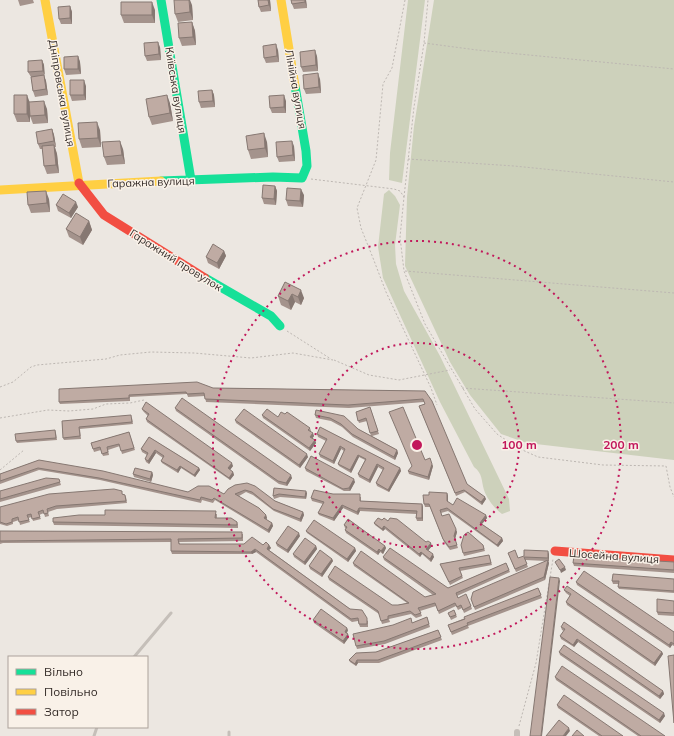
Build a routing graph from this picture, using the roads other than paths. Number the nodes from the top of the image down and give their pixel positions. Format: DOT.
graph roads {
  1 [pos="45,0"];
  2 [pos="161,0"];
  3 [pos="280,0"];
  4 [pos="302,178"];
  5 [pos="191,180"];
  6 [pos="79,185"];
  7 [pos="0,190"];
  8 [pos="280,326"];
  9 [pos="555,551"];
  10 [pos="674,560"];
  11 [pos="171,613"];
  12 [pos="135,656"];
  1 -- 6 [label="street, Дніпровська вулиця"];
  2 -- 5 [label="street, Київська вулиця"];
  3 -- 4 [label="street, Лінійна вулиця"];
  4 -- 5 [label="street, Гаражна вулиця"];
  5 -- 6 [label="street, Гаражна вулиця"];
  6 -- 7 [label="street, Гаражна вулиця"];
  6 -- 8 [label="street, Гаражний провулок"];
  9 -- 10 [label="street, Шосейна вулиця"];
  11 -- 12 [label="lane"];
}
